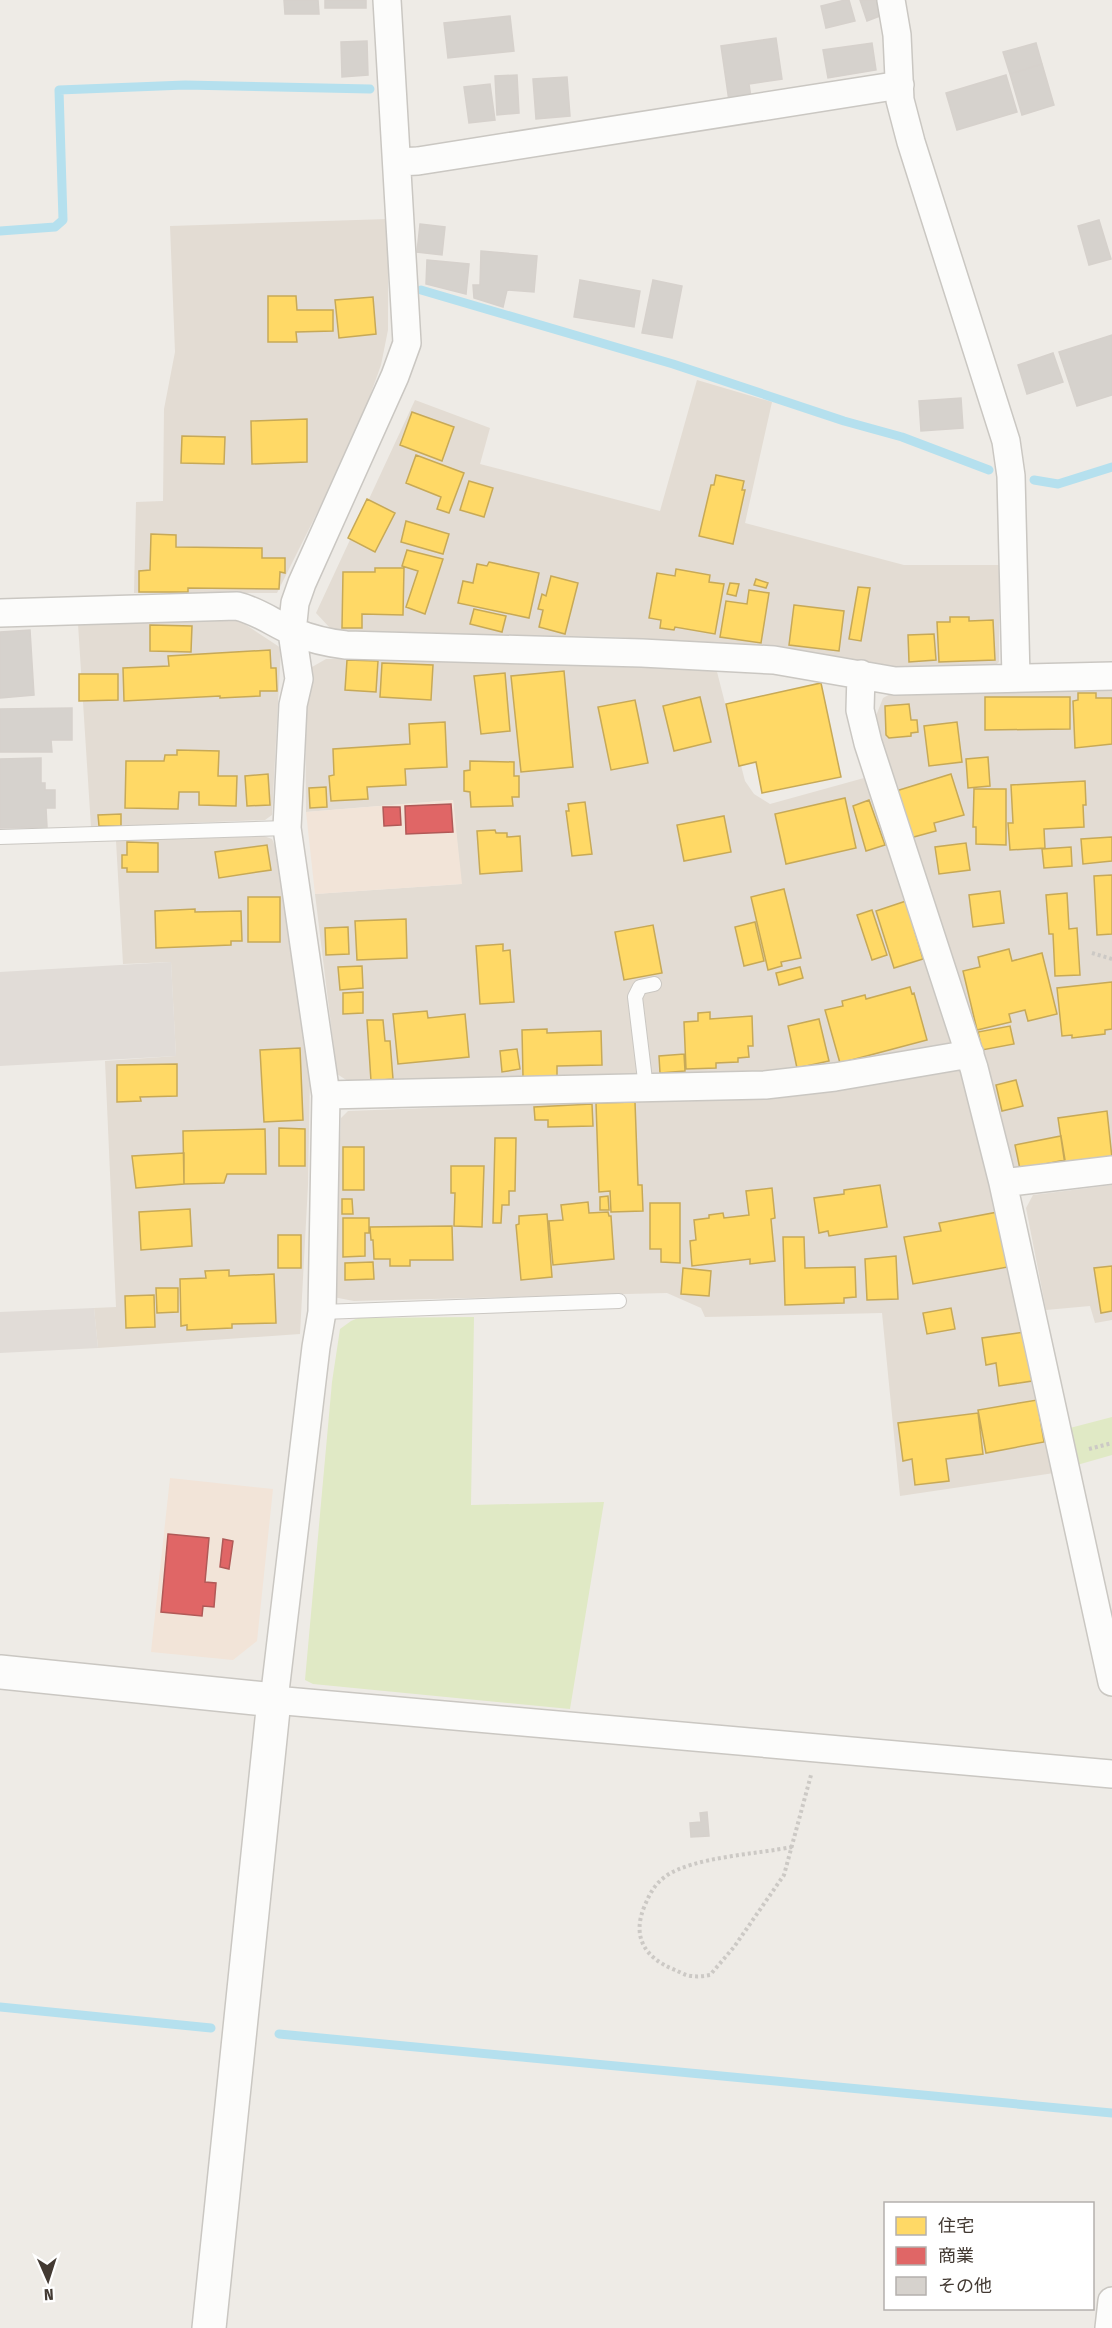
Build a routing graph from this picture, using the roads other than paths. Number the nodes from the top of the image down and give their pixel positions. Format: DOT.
graph roads {
  1 [pos="387,0"];
  2 [pos="891,0"];
  3 [pos="900,85"];
  4 [pos="397,162"];
  5 [pos="0,613"];
  6 [pos="292,632"];
  7 [pos="861,674"];
  8 [pos="1112,676"];
  9 [pos="1016,677"];
  10 [pos="287,828"];
  11 [pos="0,837"];
  12 [pos="654,984"];
  13 [pos="970,1054"];
  14 [pos="646,1088"];
  15 [pos="326,1095"];
  16 [pos="1112,1170"];
  17 [pos="1004,1184"];
  18 [pos="619,1301"];
  19 [pos="322,1312"];
  20 [pos="0,1672"];
  21 [pos="1112,1682"];
  22 [pos="274,1700"];
  23 [pos="1112,1774"];
  24 [pos="1112,2301"];
  25 [pos="209,2328"];
  26 [pos="1109,2328"];
  1 -- 4 [label="street"];
  2 -- 3 [label="street"];
  3 -- 4 [label="street"];
  3 -- 9 [label="street"];
  4 -- 6 [label="street"];
  5 -- 6 [label="street"];
  6 -- 7 [label="street"];
  6 -- 10 [label="street"];
  7 -- 9 [label="street"];
  7 -- 13 [label="street"];
  8 -- 9 [label="street"];
  10 -- 11 [label="lane"];
  10 -- 15 [label="street"];
  12 -- 14 [label="lane"];
  13 -- 14 [label="street"];
  13 -- 17 [label="street"];
  14 -- 15 [label="street"];
  15 -- 19 [label="street"];
  16 -- 17 [label="street"];
  17 -- 21 [label="street"];
  18 -- 19 [label="lane"];
  19 -- 22 [label="street"];
  20 -- 22 [label="street"];
  22 -- 23 [label="street"];
  22 -- 25 [label="street"];
  24 -- 26 [label="street"];
}
